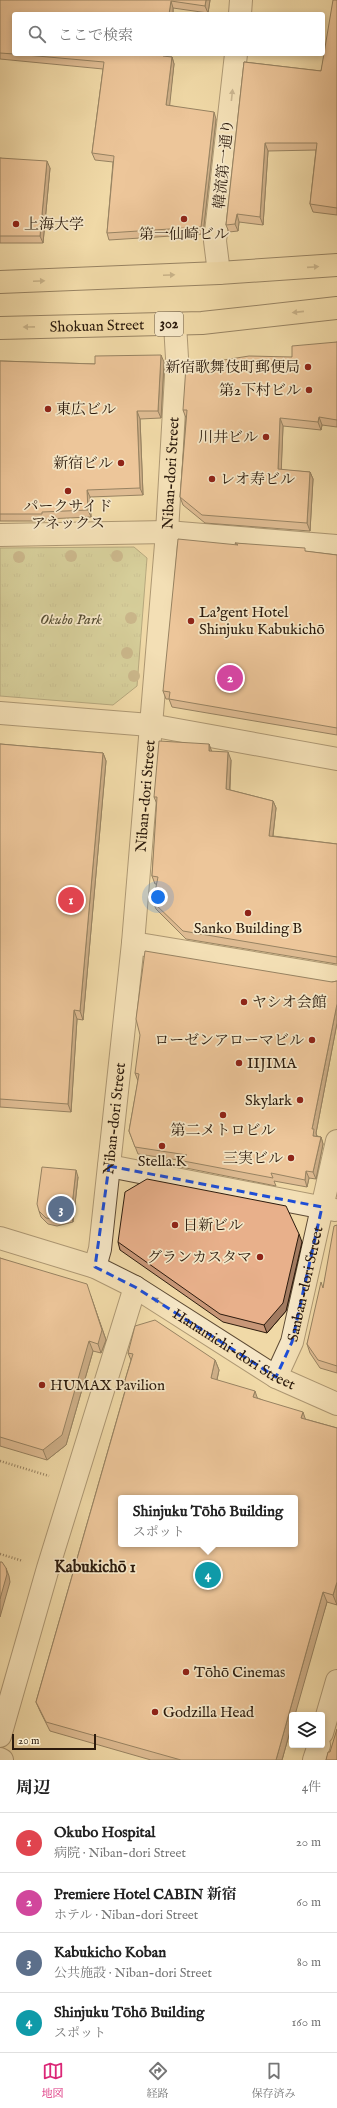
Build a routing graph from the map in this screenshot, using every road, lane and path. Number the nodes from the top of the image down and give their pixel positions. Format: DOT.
graph roads {
  1 [pos="242,0"];
  2 [pos="240,12"];
  3 [pos="236,56"];
  4 [pos="337,265"];
  5 [pos="219,273"];
  6 [pos="0,282"];
  7 [pos="337,308"];
  8 [pos="175,324"];
  9 [pos="0,328"];
  10 [pos="167,532"];
  11 [pos="0,535"];
  12 [pos="337,546"];
  13 [pos="0,713"];
  14 [pos="150,725"];
  15 [pos="337,759"];
  16 [pos="133,943"];
  17 [pos="337,977"];
  18 [pos="337,1142"];
  19 [pos="109,1166"];
  20 [pos="330,1209"];
  21 [pos="0,1238"];
  22 [pos="96,1267"];
  23 [pos="135,1287"];
  24 [pos="276,1377"];
  25 [pos="337,1404"];
  26 [pos="0,1461"];
  27 [pos="75,1484"];
  28 [pos="337,1681"];
  29 [pos="325,1723"];
  30 [pos="0,1736"];
  31 [pos="325,1746"];
  32 [pos="318,1748"];
  33 [pos="337,1749"];
  34 [pos="314,1760"];
  1 -- 2 [label="street"];
  5 -- 3 [label="street, 韓流第一通り, one-way"];
  5 -- 4 [label="main road, one-way"];
  6 -- 5 [label="main road, one-way"];
  7 -- 8 [label="main road, Shokuan Street / 302, one-way"];
  8 -- 9 [label="main road, Shokuan Street / 302, one-way"];
  8 -- 10 [label="street, Niban-dori Street"];
  10 -- 11 [label="street"];
  10 -- 12 [label="street"];
  10 -- 14 [label="street, Niban-dori Street"];
  13 -- 14 [label="street"];
  14 -- 15 [label="street"];
  14 -- 16 [label="street, Niban-dori Street"];
  16 -- 17 [label="street"];
  16 -- 19 [label="street, Niban-dori Street"];
  18 -- 20 [label="street, Sanban-dori Street"];
  19 -- 20 [label="street"];
  19 -- 22 [label="street, Niban-dori Street"];
  20 -- 24 [label="street, Sanban-dori Street"];
  21 -- 22 [label="street, Hanamichi-dori Street"];
  22 -- 23 [label="street, Hanamichi-dori Street"];
  24 -- 23 [label="street, Hanamichi-dori Street, one-way"];
  23 -- 27 [label="street"];
  24 -- 25 [label="street, Hanamichi-dori Street"];
  26 -- 27 [label="path"];
  27 -- 30 [label="street"];
  28 -- 29 [label="street"];
  31 -- 33 [label="street"];
  32 -- 34 [label="street"];
}
